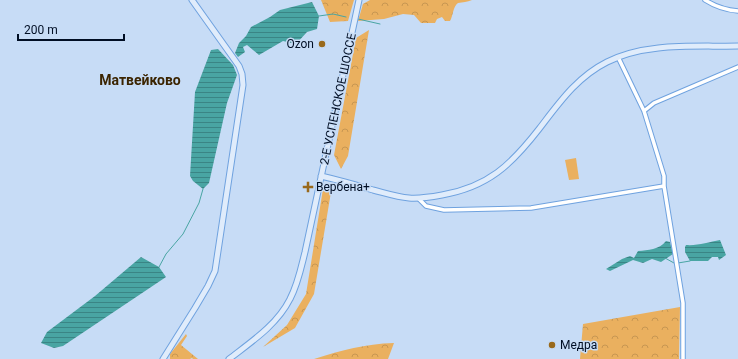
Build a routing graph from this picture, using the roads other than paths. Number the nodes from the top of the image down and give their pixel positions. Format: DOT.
graph roads {
  1 [pos="192,0"];
  2 [pos="359,0"];
  3 [pos="706,0"];
  4 [pos="738,11"];
  5 [pos="738,46"];
  6 [pos="618,57"];
  7 [pos="738,67"];
  8 [pos="644,111"];
  9 [pos="321,176"];
  10 [pos="664,186"];
  11 [pos="419,199"];
  12 [pos="163,359"];
  13 [pos="229,359"];
  14 [pos="683,359"];
  1 -- 12 [label="main road"];
  2 -- 9 [label="main road, 2-Е УСПЕНСКОЕ ШОССЕ"];
  3 -- 4 [label="street"];
  5 -- 6 [label="main road"];
  6 -- 8 [label="street"];
  6 -- 11 [label="main road"];
  7 -- 8 [label="street"];
  8 -- 10 [label="street"];
  9 -- 11 [label="main road"];
  9 -- 13 [label="main road, 2-Е УСПЕНСКОЕ ШОССЕ"];
  10 -- 11 [label="street"];
  10 -- 14 [label="street"];
}
